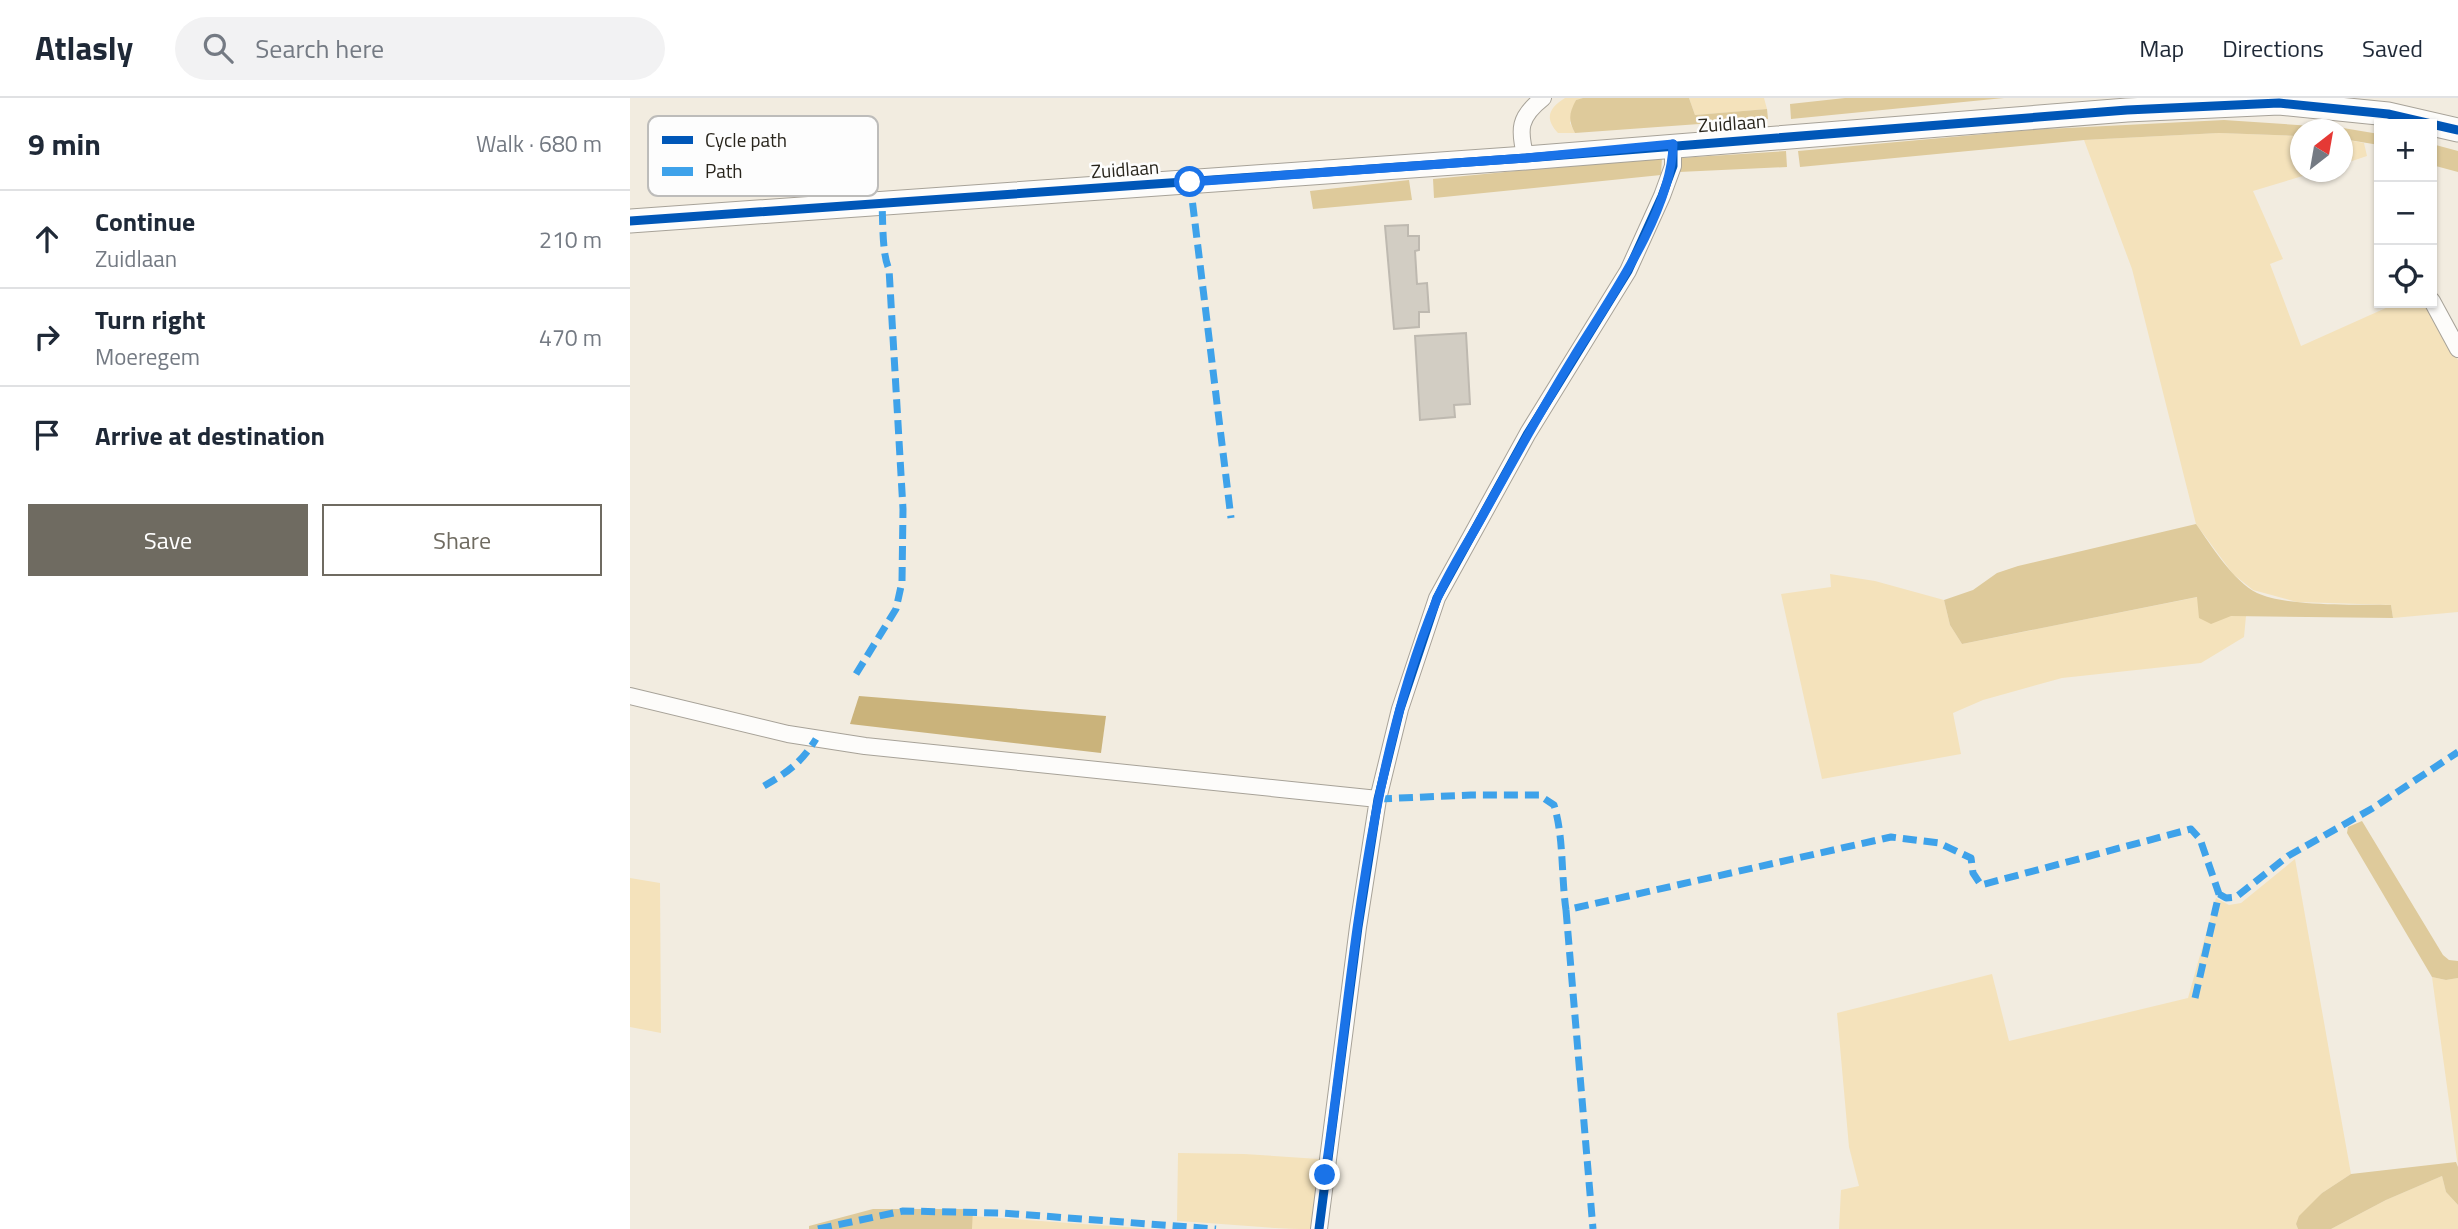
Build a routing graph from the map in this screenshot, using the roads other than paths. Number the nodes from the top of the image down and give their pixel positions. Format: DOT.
graph roads {
  1 [pos="1543,98"];
  2 [pos="2394,113"];
  3 [pos="2458,130"];
  4 [pos="1673,144"];
  5 [pos="1526,158"];
  6 [pos="630,221"];
  7 [pos="2436,308"];
  8 [pos="2458,349"];
  9 [pos="630,696"];
  10 [pos="1378,799"];
  11 [pos="1319,1229"];
  1 -- 5 [label="street"];
  2 -- 3 [label="main road, Zuidlaan"];
  2 -- 4 [label="main road, Zuidlaan"];
  4 -- 5 [label="main road, Zuidlaan"];
  4 -- 10 [label="street"];
  5 -- 6 [label="main road, Zuidlaan"];
  7 -- 8 [label="street"];
  9 -- 10 [label="street"];
  10 -- 11 [label="street"];
}
